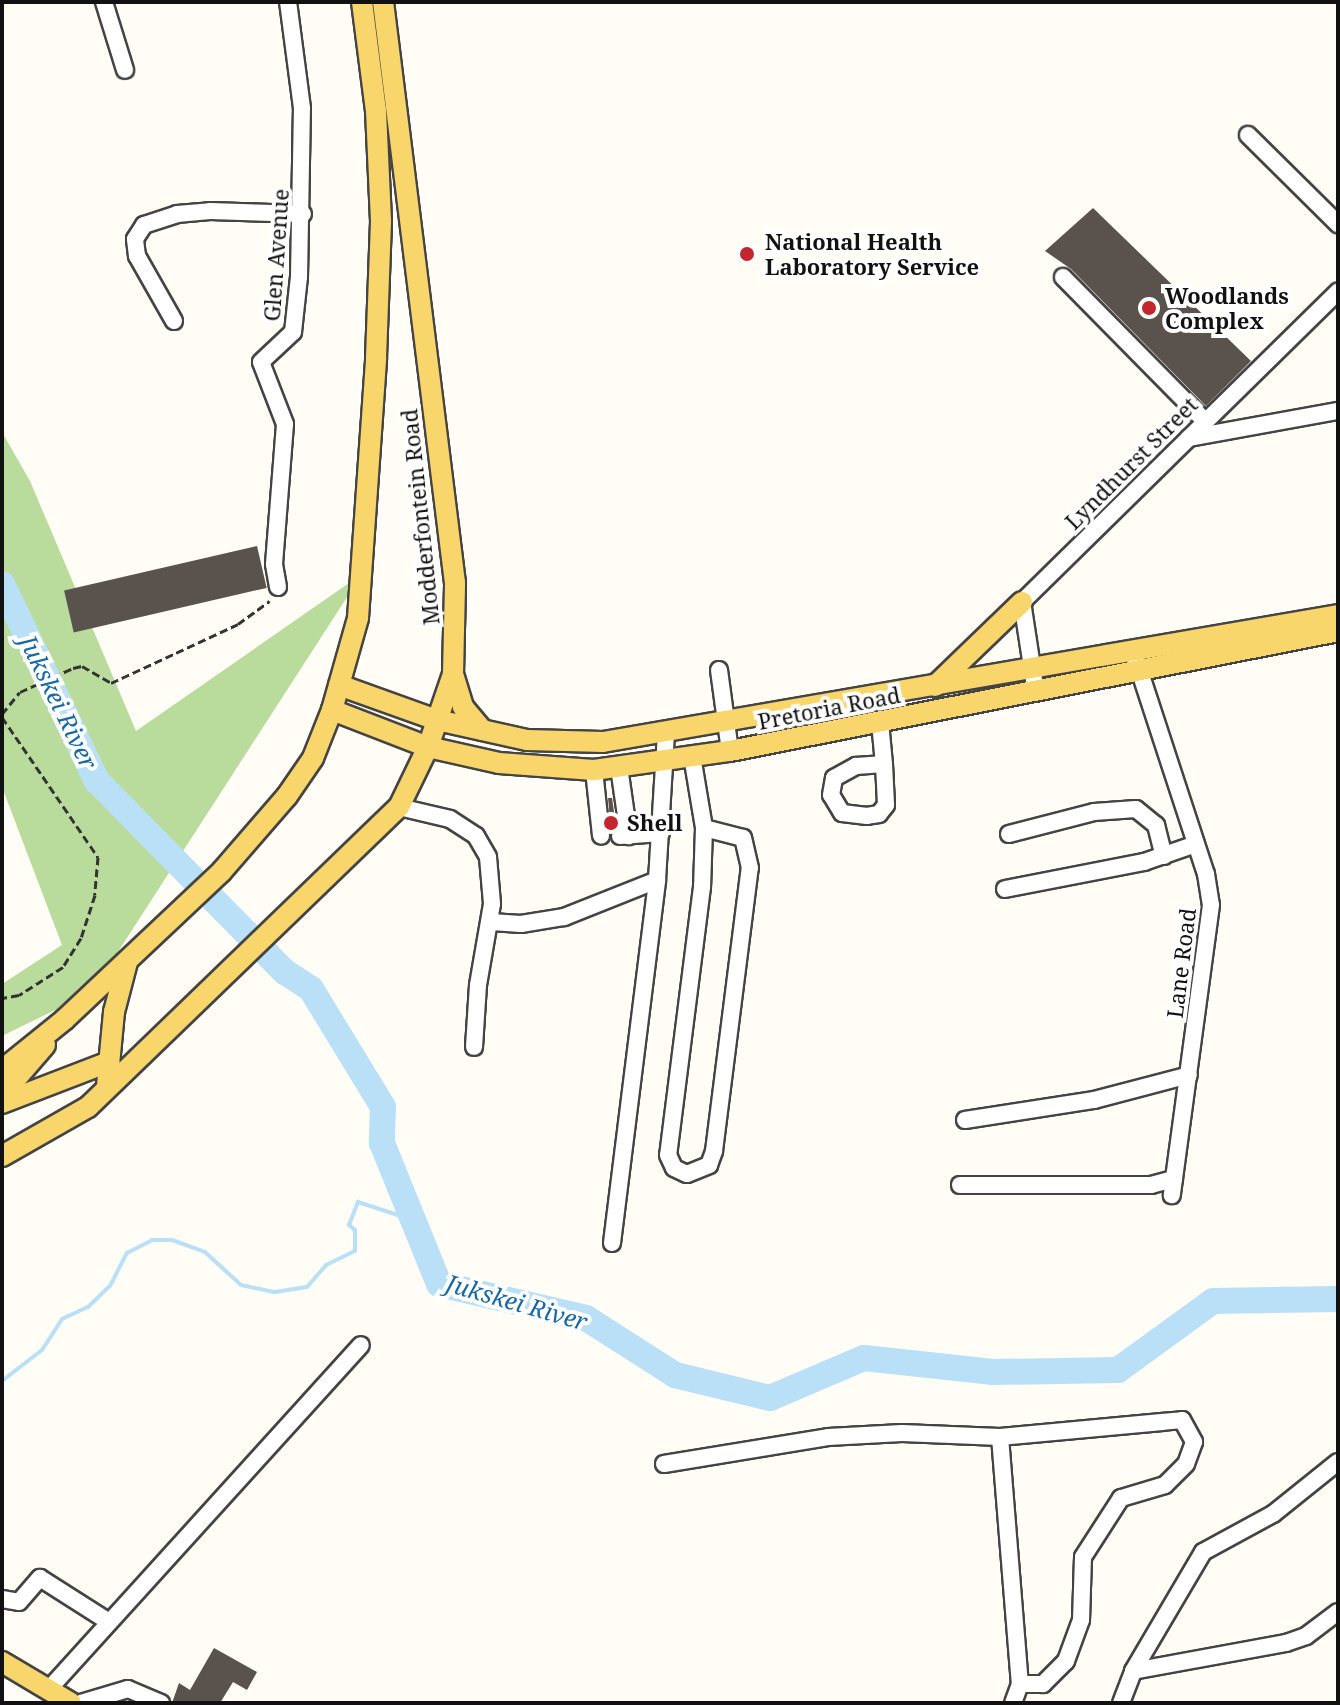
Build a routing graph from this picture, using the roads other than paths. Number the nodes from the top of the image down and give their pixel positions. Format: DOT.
graph roads {
  1 [pos="104,2"];
  2 [pos="288,2"];
  3 [pos="362,2"];
  4 [pos="383,2"];
  5 [pos="125,70"];
  6 [pos="1248,135"];
  7 [pos="303,214"];
  8 [pos="1338,224"];
  9 [pos="1063,277"];
  10 [pos="1338,291"];
  11 [pos="174,321"];
  12 [pos="1338,411"];
  13 [pos="1205,421"];
  14 [pos="1189,438"];
  15 [pos="278,587"];
  16 [pos="1022,602"];
  17 [pos="1338,615"];
  18 [pos="1338,631"];
  19 [pos="1133,651"];
  20 [pos="1031,667"];
  21 [pos="719,670"];
  22 [pos="1139,673"];
  23 [pos="453,674"];
  24 [pos="339,685"];
  25 [pos="935,686"];
  26 [pos="1036,693"];
  27 [pos="875,696"];
  28 [pos="332,710"];
  29 [pos="437,720"];
  30 [pos="727,722"];
  31 [pos="880,722"];
  32 [pos="482,730"];
  33 [pos="666,733"];
  34 [pos="428,747"];
  35 [pos="730,751"];
  36 [pos="692,756"];
  37 [pos="666,761"];
  38 [pos="884,764"];
  39 [pos="619,767"];
  40 [pos="594,770"];
  41 [pos="399,807"];
  42 [pos="704,828"];
  43 [pos="661,833"];
  44 [pos="1009,834"];
  45 [pos="601,836"];
  46 [pos="1196,844"];
  47 [pos="1164,856"];
  48 [pos="657,880"];
  49 [pos="1005,889"];
  50 [pos="491,922"];
  51 [pos="127,962"];
  52 [pos="474,1047"];
  53 [pos="109,1062"];
  54 [pos="1189,1075"];
  55 [pos="107,1086"];
  56 [pos="4,1089"];
  57 [pos="965,1120"];
  58 [pos="2,1156"];
  59 [pos="960,1185"];
  60 [pos="612,1243"];
  61 [pos="361,1345"];
  62 [pos="1000,1437"];
  63 [pos="1338,1462"];
  64 [pos="664,1464"];
  65 [pos="2,1599"];
  66 [pos="1338,1612"];
  67 [pos="109,1622"];
  68 [pos="2,1662"];
  69 [pos="1133,1671"];
  70 [pos="1020,1684"];
  71 [pos="49,1689"];
  72 [pos="71,1703"];
  73 [pos="81,1703"];
  74 [pos="161,1703"];
  75 [pos="1013,1703"];
  76 [pos="1121,1703"];
  1 -- 5 [label="street"];
  2 -- 7 [label="street, Glen Avenue"];
  3 -- 24 [label="main road, Modderfontein Road"];
  4 -- 23 [label="main road, Modderfontein Road"];
  6 -- 8 [label="street"];
  7 -- 11 [label="street"];
  7 -- 15 [label="street, Glen Avenue"];
  9 -- 13 [label="street"];
  10 -- 13 [label="street, Lyndhurst Street"];
  12 -- 14 [label="street"];
  13 -- 14 [label="street, Lyndhurst Street"];
  14 -- 16 [label="street, Lyndhurst Street"];
  16 -- 20 [label="street"];
  16 -- 25 [label="main road"];
  17 -- 19 [label="main road, Pretoria Road"];
  18 -- 22 [label="main road, Pretoria Road"];
  19 -- 20 [label="main road, Pretoria Road"];
  19 -- 22 [label="street, Lane Road"];
  20 -- 25 [label="main road, Pretoria Road"];
  20 -- 26 [label="street"];
  21 -- 30 [label="street"];
  22 -- 26 [label="main road, Pretoria Road"];
  22 -- 46 [label="street, Lane Road"];
  23 -- 29 [label="main road, Modderfontein Road"];
  23 -- 32 [label="main road"];
  24 -- 28 [label="main road, Modderfontein Road"];
  24 -- 29 [label="main road, Pretoria Road"];
  25 -- 27 [label="main road, Pretoria Road"];
  26 -- 31 [label="main road, Pretoria Road"];
  27 -- 30 [label="main road, Pretoria Road"];
  27 -- 31 [label="main road"];
  28 -- 34 [label="main road, Pretoria Road"];
  28 -- 51 [label="main road, Modderfontein Road"];
  29 -- 32 [label="main road, Pretoria Road"];
  29 -- 34 [label="main road, Modderfontein Road"];
  30 -- 33 [label="main road, Pretoria Road"];
  30 -- 35 [label="street"];
  31 -- 35 [label="main road, Pretoria Road"];
  31 -- 38 [label="street"];
  32 -- 33 [label="main road, Pretoria Road"];
  33 -- 37 [label="street"];
  34 -- 40 [label="main road, Pretoria Road"];
  34 -- 41 [label="main road, Modderfontein Road"];
  35 -- 36 [label="main road, Pretoria Road"];
  36 -- 37 [label="main road, Pretoria Road"];
  36 -- 42 [label="street"];
  37 -- 39 [label="main road, Pretoria Road"];
  37 -- 43 [label="street"];
  39 -- 40 [label="main road, Pretoria Road"];
  39 -- 43 [label="street"];
  40 -- 45 [label="street"];
  41 -- 50 [label="street"];
  41 -- 55 [label="main road, Modderfontein Road"];
  42 -- 42 [label="street"];
  43 -- 48 [label="street"];
  44 -- 47 [label="street"];
  46 -- 47 [label="street"];
  46 -- 54 [label="street, Lane Road"];
  47 -- 49 [label="street"];
  48 -- 50 [label="street"];
  48 -- 60 [label="street"];
  50 -- 52 [label="street"];
  51 -- 53 [label="main road"];
  51 -- 56 [label="main road, Modderfontein Road"];
  53 -- 55 [label="main road"];
  53 -- 56 [label="main road"];
  54 -- 57 [label="street"];
  54 -- 59 [label="street, Lane Road"];
  55 -- 58 [label="main road, Modderfontein Road"];
  61 -- 67 [label="street"];
  62 -- 64 [label="street"];
  62 -- 70 [label="street"];
  62 -- 70 [label="street"];
  63 -- 69 [label="street"];
  65 -- 67 [label="street"];
  66 -- 69 [label="street"];
  67 -- 71 [label="street"];
  68 -- 71 [label="main road"];
  69 -- 76 [label="street"];
  70 -- 75 [label="street"];
  71 -- 72 [label="main road"];
  73 -- 74 [label="street"];
}
